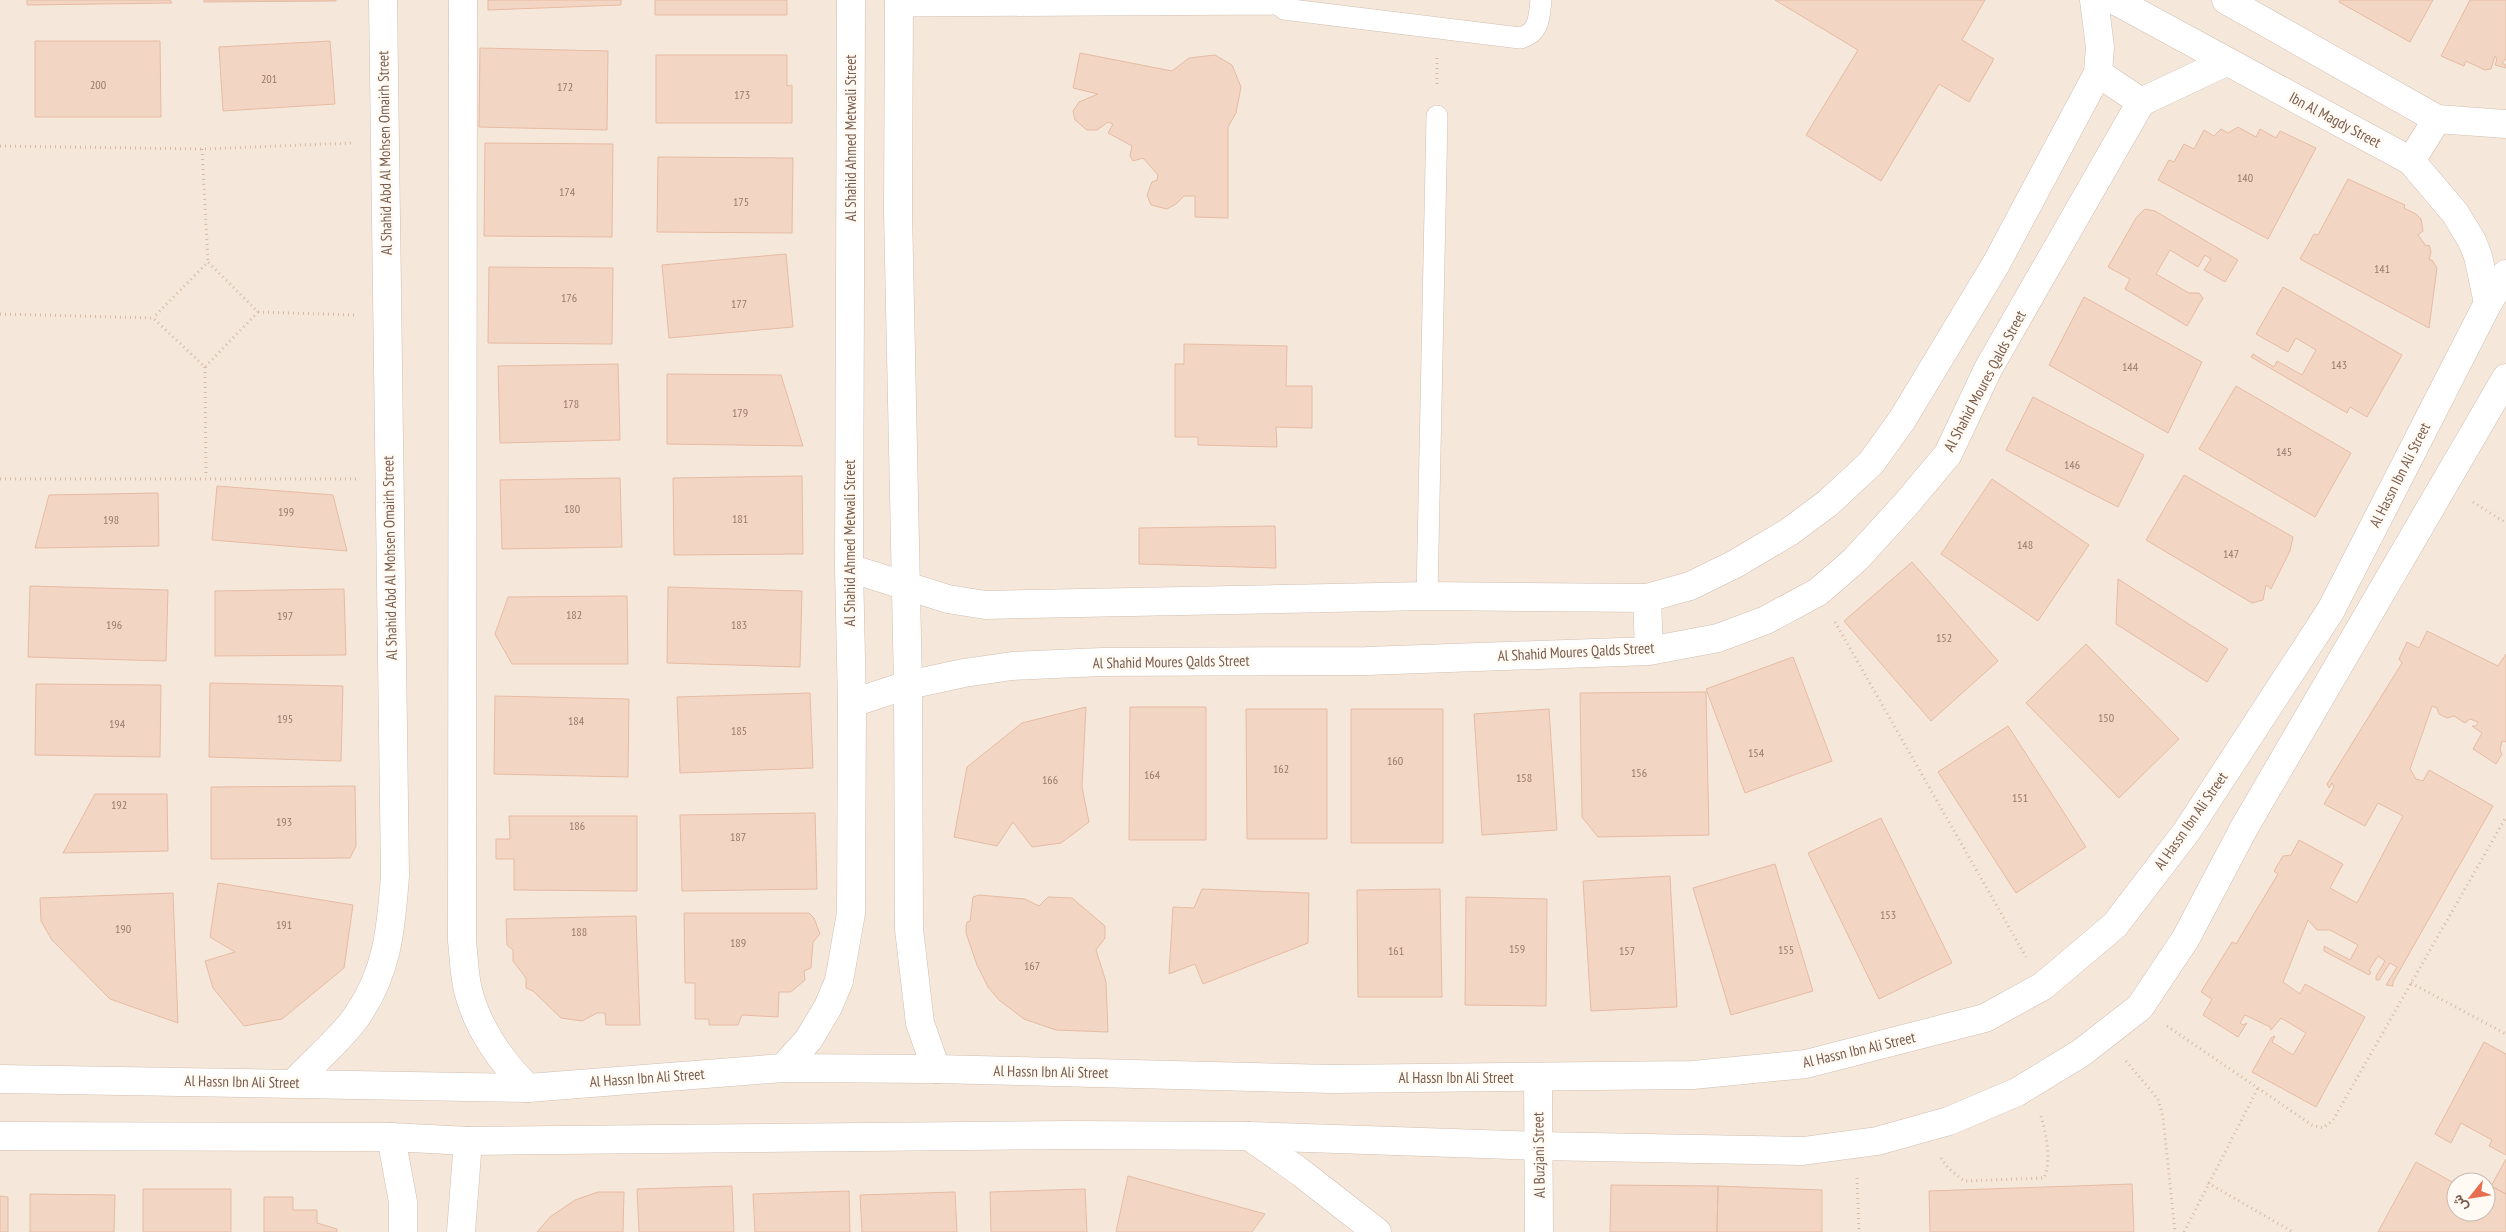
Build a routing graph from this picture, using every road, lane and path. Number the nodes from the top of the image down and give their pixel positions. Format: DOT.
graph roads {
  1 [pos="383,0"];
  2 [pos="463,0"];
  3 [pos="851,0"];
  4 [pos="1541,0"];
  5 [pos="2094,0"];
  6 [pos="2114,0"];
  7 [pos="2226,0"];
  8 [pos="1275,2"];
  9 [pos="899,3"];
  10 [pos="1437,28"];
  11 [pos="2226,62"];
  12 [pos="2098,73"];
  13 [pos="2142,102"];
  14 [pos="1437,116"];
  15 [pos="2436,119"];
  16 [pos="2506,124"];
  17 [pos="385,141"];
  18 [pos="0,146"];
  19 [pos="202,149"];
  20 [pos="2411,161"];
  21 [pos="208,262"];
  22 [pos="2506,274"];
  23 [pos="2488,303"];
  24 [pos="258,312"];
  25 [pos="0,314"];
  26 [pos="387,316"];
  27 [pos="154,318"];
  28 [pos="204,367"];
  29 [pos="2506,378"];
  30 [pos="206,477"];
  31 [pos="0,479"];
  32 [pos="389,479"];
  33 [pos="2446,484"];
  34 [pos="2506,523"];
  35 [pos="849,568"];
  36 [pos="904,586"];
  37 [pos="1818,592"];
  38 [pos="1427,596"];
  39 [pos="1647,598"];
  40 [pos="1649,651"];
  41 [pos="908,685"];
  42 [pos="852,703"];
  43 [pos="2506,817"];
  44 [pos="2411,983"];
  45 [pos="2043,986"];
  46 [pos="2140,1007"];
  47 [pos="2506,1034"];
  48 [pos="2103,1036"];
  49 [pos="783,1068"];
  50 [pos="936,1069"];
  51 [pos="1538,1077"];
  52 [pos="0,1079"];
  53 [pos="294,1083"];
  54 [pos="2031,1083"];
  55 [pos="528,1088"];
  56 [pos="2258,1088"];
  57 [pos="1920,1128"];
  58 [pos="0,1136"];
  59 [pos="1250,1136"];
  60 [pos="390,1137"];
  61 [pos="468,1141"];
  62 [pos="1856,1144"];
  63 [pos="1538,1146"];
  64 [pos="2208,1182"];
  65 [pos="403,1232"];
  66 [pos="461,1232"];
  67 [pos="1377,1232"];
  68 [pos="1539,1232"];
  69 [pos="1859,1232"];
  70 [pos="2175,1232"];
  71 [pos="2184,1232"];
  72 [pos="2293,1232"];
  1 -- 17 [label="street, Al Shahid Abd Al Mohsen Omairh Street"];
  2 -- 55 [label="street"];
  3 -- 35 [label="street, Al Shahid Ahmed Metwali Street"];
  4 -- 10 [label="lane"];
  5 -- 12 [label="street"];
  6 -- 11 [label="street, Ibn Al Magdy Street"];
  7 -- 15 [label="street"];
  8 -- 9 [label="lane"];
  8 -- 10 [label="lane"];
  9 -- 36 [label="street"];
  10 -- 14 [label="path"];
  11 -- 13 [label="street"];
  11 -- 20 [label="street, Ibn Al Magdy Street"];
  12 -- 13 [label="street"];
  12 -- 39 [label="street"];
  13 -- 37 [label="street, Al Shahid Moures Qalds Street"];
  14 -- 38 [label="lane"];
  15 -- 16 [label="street"];
  15 -- 20 [label="street"];
  17 -- 19 [label="path"];
  17 -- 26 [label="street, Al Shahid Abd Al Mohsen Omairh Street"];
  18 -- 19 [label="path"];
  19 -- 21 [label="path"];
  20 -- 23 [label="street, Ibn Al Magdy Street"];
  21 -- 24 [label="path"];
  21 -- 27 [label="path"];
  22 -- 23 [label="street, Al Hassn Ibn Ali Street"];
  23 -- 45 [label="street, Al Hassn Ibn Ali Street"];
  24 -- 26 [label="path"];
  24 -- 28 [label="path"];
  25 -- 27 [label="path"];
  26 -- 32 [label="street, Al Shahid Abd Al Mohsen Omairh Street"];
  27 -- 28 [label="path"];
  28 -- 30 [label="path"];
  29 -- 33 [label="street"];
  30 -- 31 [label="path"];
  30 -- 32 [label="path"];
  32 -- 53 [label="street, Al Shahid Abd Al Mohsen Omairh Street"];
  33 -- 34 [label="path"];
  33 -- 46 [label="street"];
  35 -- 36 [label="street"];
  35 -- 42 [label="street, Al Shahid Ahmed Metwali Street"];
  36 -- 38 [label="street"];
  36 -- 41 [label="street"];
  37 -- 40 [label="street, Al Shahid Moures Qalds Street"];
  37 -- 45 [label="path"];
  38 -- 39 [label="street"];
  39 -- 40 [label="street"];
  40 -- 41 [label="street, Al Shahid Moures Qalds Street"];
  41 -- 42 [label="street, Al Shahid Moures Qalds Street"];
  41 -- 50 [label="street"];
  42 -- 49 [label="street, Al Shahid Ahmed Metwali Street"];
  43 -- 44 [label="path"];
  44 -- 47 [label="path"];
  44 -- 56 [label="path"];
  45 -- 51 [label="street, Al Hassn Ibn Ali Street"];
  46 -- 48 [label="street"];
  46 -- 56 [label="path"];
  48 -- 54 [label="street"];
  48 -- 70 [label="path"];
  49 -- 50 [label="street, Al Hassn Ibn Ali Street"];
  49 -- 55 [label="street, Al Hassn Ibn Ali Street"];
  50 -- 51 [label="street, Al Hassn Ibn Ali Street"];
  51 -- 63 [label="street, Al Buzjani Street"];
  52 -- 53 [label="street, Al Hassn Ibn Ali Street"];
  53 -- 55 [label="street, Al Hassn Ibn Ali Street"];
  54 -- 57 [label="street"];
  54 -- 57 [label="path"];
  56 -- 64 [label="path"];
  57 -- 62 [label="street"];
  58 -- 60 [label="street"];
  59 -- 61 [label="street"];
  59 -- 63 [label="street"];
  59 -- 67 [label="street"];
  60 -- 61 [label="street"];
  60 -- 65 [label="street"];
  61 -- 66 [label="street"];
  62 -- 63 [label="street"];
  62 -- 69 [label="path"];
  63 -- 68 [label="street, Al Buzjani Street"];
  64 -- 71 [label="path"];
  64 -- 72 [label="path"];
}
